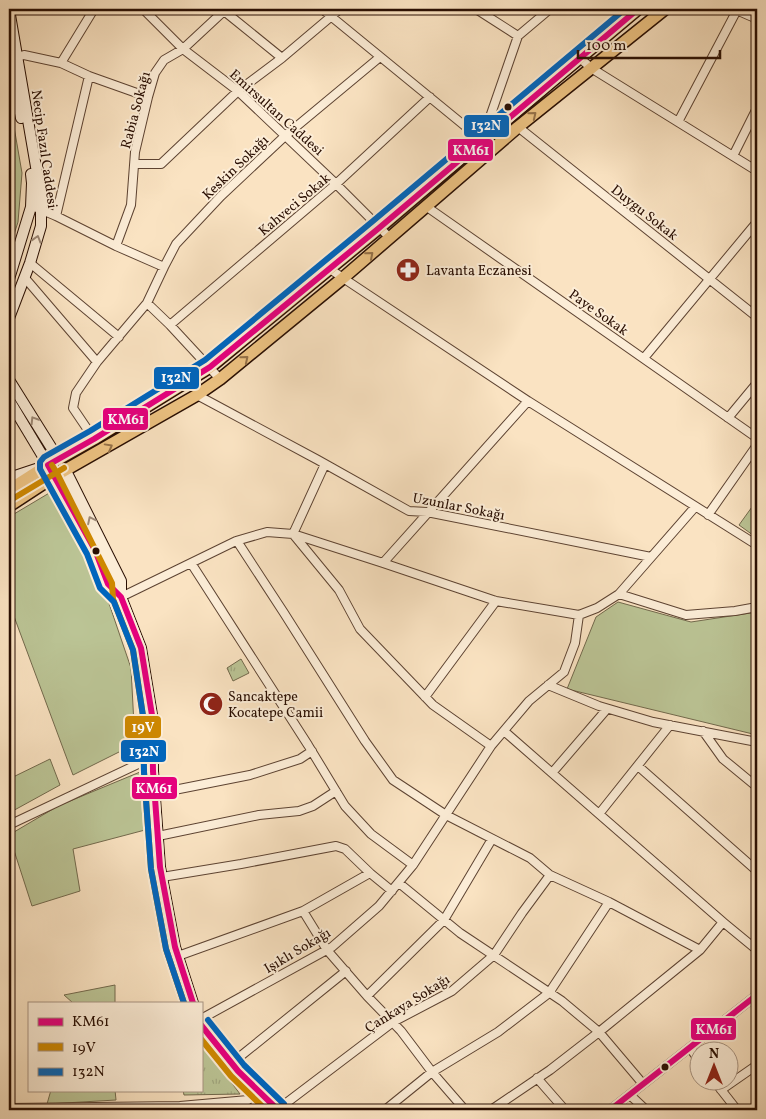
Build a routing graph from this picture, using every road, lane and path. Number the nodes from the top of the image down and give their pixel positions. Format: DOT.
graph roads {
  1 [pos="9,9"];
  2 [pos="94,9"];
  3 [pos="144,9"];
  4 [pos="322,9"];
  5 [pos="340,9"];
  6 [pos="476,9"];
  7 [pos="550,9"];
  8 [pos="638,9"];
  9 [pos="665,9"];
  10 [pos="735,9"];
  11 [pos="225,10"];
  12 [pos="330,16"];
  13 [pos="757,18"];
  14 [pos="518,36"];
  15 [pos="183,49"];
  16 [pos="380,57"];
  17 [pos="12,58"];
  18 [pos="282,58"];
  19 [pos="580,58"];
  20 [pos="61,63"];
  21 [pos="591,68"];
  22 [pos="89,76"];
  23 [pos="238,91"];
  24 [pos="148,97"];
  25 [pos="430,97"];
  26 [pos="757,108"];
  27 [pos="678,122"];
  28 [pos="518,127"];
  29 [pos="285,136"];
  30 [pos="482,140"];
  31 [pos="492,150"];
  32 [pos="733,156"];
  33 [pos="134,164"];
  34 [pos="757,171"];
  35 [pos="336,184"];
  36 [pos="427,206"];
  37 [pos="36,208"];
  38 [pos="56,216"];
  39 [pos="757,222"];
  40 [pos="379,228"];
  41 [pos="390,238"];
  42 [pos="116,246"];
  43 [pos="30,264"];
  44 [pos="164,267"];
  45 [pos="330,269"];
  46 [pos="25,278"];
  47 [pos="343,278"];
  48 [pos="9,279"];
  49 [pos="710,280"];
  50 [pos="147,303"];
  51 [pos="757,317"];
  52 [pos="9,318"];
  53 [pos="170,325"];
  54 [pos="119,337"];
  55 [pos="644,358"];
  56 [pos="97,362"];
  57 [pos="210,367"];
  58 [pos="220,379"];
  59 [pos="9,380"];
  60 [pos="757,384"];
  61 [pos="197,396"];
  62 [pos="9,400"];
  63 [pos="528,401"];
  64 [pos="728,418"];
  65 [pos="757,438"];
  66 [pos="94,439"];
  67 [pos="757,445"];
  68 [pos="54,462"];
  69 [pos="324,464"];
  70 [pos="66,470"];
  71 [pos="55,476"];
  72 [pos="9,478"];
  73 [pos="9,490"];
  74 [pos="9,506"];
  75 [pos="696,507"];
  76 [pos="427,512"];
  77 [pos="708,515"];
  78 [pos="292,534"];
  79 [pos="237,541"];
  80 [pos="757,546"];
  81 [pos="651,557"];
  82 [pos="383,563"];
  83 [pos="191,564"];
  84 [pos="618,594"];
  85 [pos="121,597"];
  86 [pos="496,601"];
  87 [pos="757,607"];
  88 [pos="579,615"];
  89 [pos="548,685"];
  90 [pos="426,697"];
  91 [pos="607,709"];
  92 [pos="670,726"];
  93 [pos="504,731"];
  94 [pos="703,732"];
  95 [pos="757,742"];
  96 [pos="491,746"];
  97 [pos="312,750"];
  98 [pos="152,757"];
  99 [pos="638,766"];
  100 [pos="552,773"];
  101 [pos="757,787"];
  102 [pos="336,791"];
  103 [pos="154,794"];
  104 [pos="599,814"];
  105 [pos="446,815"];
  106 [pos="9,825"];
  107 [pos="158,836"];
  108 [pos="492,838"];
  109 [pos="413,865"];
  110 [pos="757,870"];
  111 [pos="370,873"];
  112 [pos="550,875"];
  113 [pos="162,877"];
  114 [pos="399,883"];
  115 [pos="392,891"];
  116 [pos="609,902"];
  117 [pos="303,911"];
  118 [pos="444,920"];
  119 [pos="723,922"];
  120 [pos="327,950"];
  121 [pos="700,950"];
  122 [pos="757,950"];
  123 [pos="494,955"];
  124 [pos="178,956"];
  125 [pos="346,971"];
  126 [pos="549,993"];
  127 [pos="757,995"];
  128 [pos="367,996"];
  129 [pos="193,1002"];
  130 [pos="202,1018"];
  131 [pos="393,1022"];
  132 [pos="202,1026"];
  133 [pos="599,1032"];
  134 [pos="698,1042"];
  135 [pos="688,1050"];
  136 [pos="232,1063"];
  137 [pos="757,1065"];
  138 [pos="432,1072"];
  139 [pos="537,1078"];
  140 [pos="738,1078"];
  141 [pos="643,1084"];
  142 [pos="258,1091"];
  143 [pos="723,1092"];
  144 [pos="630,1095"];
  145 [pos="9,1108"];
  146 [pos="277,1110"];
  147 [pos="385,1110"];
  148 [pos="465,1110"];
  149 [pos="491,1110"];
  150 [pos="565,1110"];
  151 [pos="610,1110"];
  152 [pos="646,1110"];
  153 [pos="737,1110"];
  1 -- 17 [label="street, Necip Fazıl Caddesi"];
  2 -- 20 [label="street"];
  3 -- 15 [label="street, Emirsultan Caddesi"];
  4 -- 12 [label="street"];
  5 -- 12 [label="street"];
  6 -- 14 [label="street"];
  7 -- 14 [label="street"];
  8 -- 19 [label="main road"];
  9 -- 21 [label="main road"];
  10 -- 13 [label="street"];
  10 -- 27 [label="street"];
  11 -- 15 [label="street, Rabia Sokağı"];
  11 -- 18 [label="street"];
  12 -- 16 [label="street"];
  12 -- 18 [label="street"];
  14 -- 30 [label="street"];
  15 -- 23 [label="street, Emirsultan Caddesi"];
  15 -- 24 [label="street, Rabia Sokağı"];
  16 -- 25 [label="street"];
  16 -- 29 [label="street, Keskin Sokağı"];
  17 -- 20 [label="street"];
  17 -- 37 [label="street, Necip Fazıl Caddesi"];
  18 -- 23 [label="street"];
  19 -- 21 [label="street"];
  19 -- 30 [label="main road"];
  20 -- 22 [label="street"];
  21 -- 27 [label="street"];
  28 -- 21 [label="main road, one-way"];
  22 -- 24 [label="street"];
  22 -- 38 [label="street"];
  23 -- 29 [label="street, Emirsultan Caddesi"];
  23 -- 33 [label="street"];
  24 -- 33 [label="street, Rabia Sokağı"];
  25 -- 30 [label="street"];
  25 -- 35 [label="street, Kahveci Sokak"];
  26 -- 32 [label="street"];
  27 -- 32 [label="street"];
  28 -- 31 [label="main road"];
  28 -- 49 [label="street, Duygu Sokak"];
  29 -- 35 [label="street, Emirsultan Caddesi"];
  29 -- 44 [label="street, Keskin Sokağı"];
  30 -- 31 [label="street"];
  30 -- 40 [label="main road"];
  31 -- 36 [label="main road"];
  32 -- 34 [label="street"];
  33 -- 42 [label="street, Rabia Sokağı"];
  35 -- 40 [label="street, Emirsultan Caddesi"];
  35 -- 53 [label="street, Kahveci Sokak"];
  36 -- 41 [label="main road"];
  36 -- 55 [label="street, Paye Sokak"];
  37 -- 38 [label="street"];
  43 -- 37 [label="street, Necip Fazıl Caddesi, one-way"];
  37 -- 48 [label="street, Necip Fazıl Caddesi"];
  38 -- 42 [label="street"];
  39 -- 49 [label="street"];
  40 -- 41 [label="street, Emirsultan Caddesi"];
  40 -- 45 [label="main road"];
  47 -- 41 [label="main road, one-way"];
  42 -- 44 [label="street"];
  43 -- 46 [label="street, Necip Fazıl Caddesi"];
  43 -- 54 [label="street"];
  44 -- 50 [label="street, Keskin Sokağı"];
  45 -- 47 [label="street"];
  45 -- 57 [label="main road"];
  46 -- 52 [label="street, Necip Fazıl Caddesi"];
  46 -- 56 [label="street"];
  58 -- 47 [label="main road, one-way"];
  47 -- 63 [label="street"];
  49 -- 51 [label="street, Duygu Sokak"];
  49 -- 55 [label="street"];
  50 -- 53 [label="street"];
  50 -- 54 [label="street, Keskin Sokağı"];
  53 -- 57 [label="street"];
  54 -- 56 [label="street, Keskin Sokağı"];
  55 -- 64 [label="street, Paye Sokak"];
  56 -- 66 [label="street, Keskin Sokağı"];
  57 -- 58 [label="street"];
  57 -- 66 [label="main road"];
  58 -- 61 [label="main road"];
  68 -- 59 [label="street, one-way"];
  60 -- 64 [label="street"];
  61 -- 69 [label="street, Uzunlar Sokağı"];
  70 -- 61 [label="main road, one-way"];
  62 -- 68 [label="street"];
  63 -- 75 [label="street"];
  63 -- 76 [label="street"];
  64 -- 65 [label="street, Paye Sokak"];
  66 -- 68 [label="main road"];
  67 -- 77 [label="street"];
  68 -- 70 [label="main road"];
  68 -- 71 [label="main road"];
  68 -- 72 [label="street"];
  68 -- 73 [label="main road"];
  69 -- 76 [label="street, Uzunlar Sokağı"];
  69 -- 78 [label="street"];
  70 -- 71 [label="main road"];
  85 -- 70 [label="street, one-way"];
  71 -- 74 [label="main road"];
  71 -- 85 [label="street"];
  75 -- 77 [label="street"];
  75 -- 81 [label="street"];
  76 -- 81 [label="street, Uzunlar Sokağı"];
  76 -- 82 [label="street"];
  77 -- 80 [label="street"];
  78 -- 79 [label="street"];
  78 -- 82 [label="street"];
  78 -- 90 [label="street"];
  79 -- 83 [label="street"];
  79 -- 105 [label="street"];
  81 -- 84 [label="street"];
  82 -- 86 [label="street"];
  83 -- 85 [label="street"];
  83 -- 97 [label="street"];
  84 -- 87 [label="street"];
  84 -- 88 [label="street"];
  85 -- 98 [label="street"];
  86 -- 88 [label="street"];
  86 -- 90 [label="street"];
  88 -- 89 [label="street, Işıklı Sokağı"];
  89 -- 91 [label="street"];
  89 -- 93 [label="street, Işıklı Sokağı"];
  90 -- 96 [label="street"];
  91 -- 92 [label="street"];
  91 -- 100 [label="street"];
  92 -- 94 [label="street"];
  92 -- 99 [label="street"];
  93 -- 96 [label="street, Işıklı Sokağı"];
  93 -- 100 [label="street"];
  94 -- 95 [label="street"];
  94 -- 101 [label="street"];
  96 -- 105 [label="street, Işıklı Sokağı"];
  97 -- 102 [label="street"];
  97 -- 103 [label="street"];
  98 -- 103 [label="street"];
  98 -- 106 [label="street"];
  99 -- 104 [label="street"];
  99 -- 110 [label="street"];
  100 -- 104 [label="street"];
  102 -- 107 [label="street"];
  102 -- 109 [label="street"];
  103 -- 107 [label="street"];
  104 -- 119 [label="street"];
  105 -- 108 [label="street"];
  105 -- 109 [label="street, Işıklı Sokağı"];
  107 -- 113 [label="street"];
  108 -- 112 [label="street"];
  108 -- 118 [label="street"];
  109 -- 114 [label="street, Işıklı Sokağı"];
  111 -- 113 [label="street"];
  111 -- 115 [label="street"];
  111 -- 117 [label="street"];
  112 -- 116 [label="street"];
  112 -- 123 [label="street, Çankaya Sokağı"];
  113 -- 124 [label="street"];
  114 -- 115 [label="street, Işıklı Sokağı"];
  114 -- 118 [label="street"];
  115 -- 120 [label="street, Işıklı Sokağı"];
  116 -- 121 [label="street"];
  116 -- 126 [label="street"];
  117 -- 120 [label="street"];
  117 -- 124 [label="street"];
  118 -- 123 [label="street"];
  118 -- 128 [label="street"];
  119 -- 121 [label="street"];
  119 -- 122 [label="street"];
  120 -- 125 [label="street"];
  120 -- 130 [label="street, Işıklı Sokağı"];
  121 -- 133 [label="street"];
  123 -- 126 [label="street"];
  123 -- 131 [label="street, Çankaya Sokağı"];
  124 -- 129 [label="street"];
  125 -- 128 [label="street"];
  125 -- 136 [label="street"];
  126 -- 133 [label="street"];
  126 -- 138 [label="street"];
  127 -- 134 [label="street"];
  128 -- 131 [label="street"];
  131 -- 138 [label="street"];
  131 -- 146 [label="street, Çankaya Sokağı"];
  132 -- 136 [label="street"];
  133 -- 139 [label="street"];
  133 -- 141 [label="street"];
  135 -- 141 [label="street"];
  136 -- 142 [label="street"];
  137 -- 140 [label="street"];
  138 -- 147 [label="street"];
  138 -- 148 [label="street"];
  139 -- 149 [label="street"];
  139 -- 150 [label="street"];
  141 -- 144 [label="street"];
  142 -- 145 [label="street"];
  142 -- 146 [label="street"];
  143 -- 153 [label="street"];
  144 -- 151 [label="street"];
  144 -- 152 [label="street"];
}
